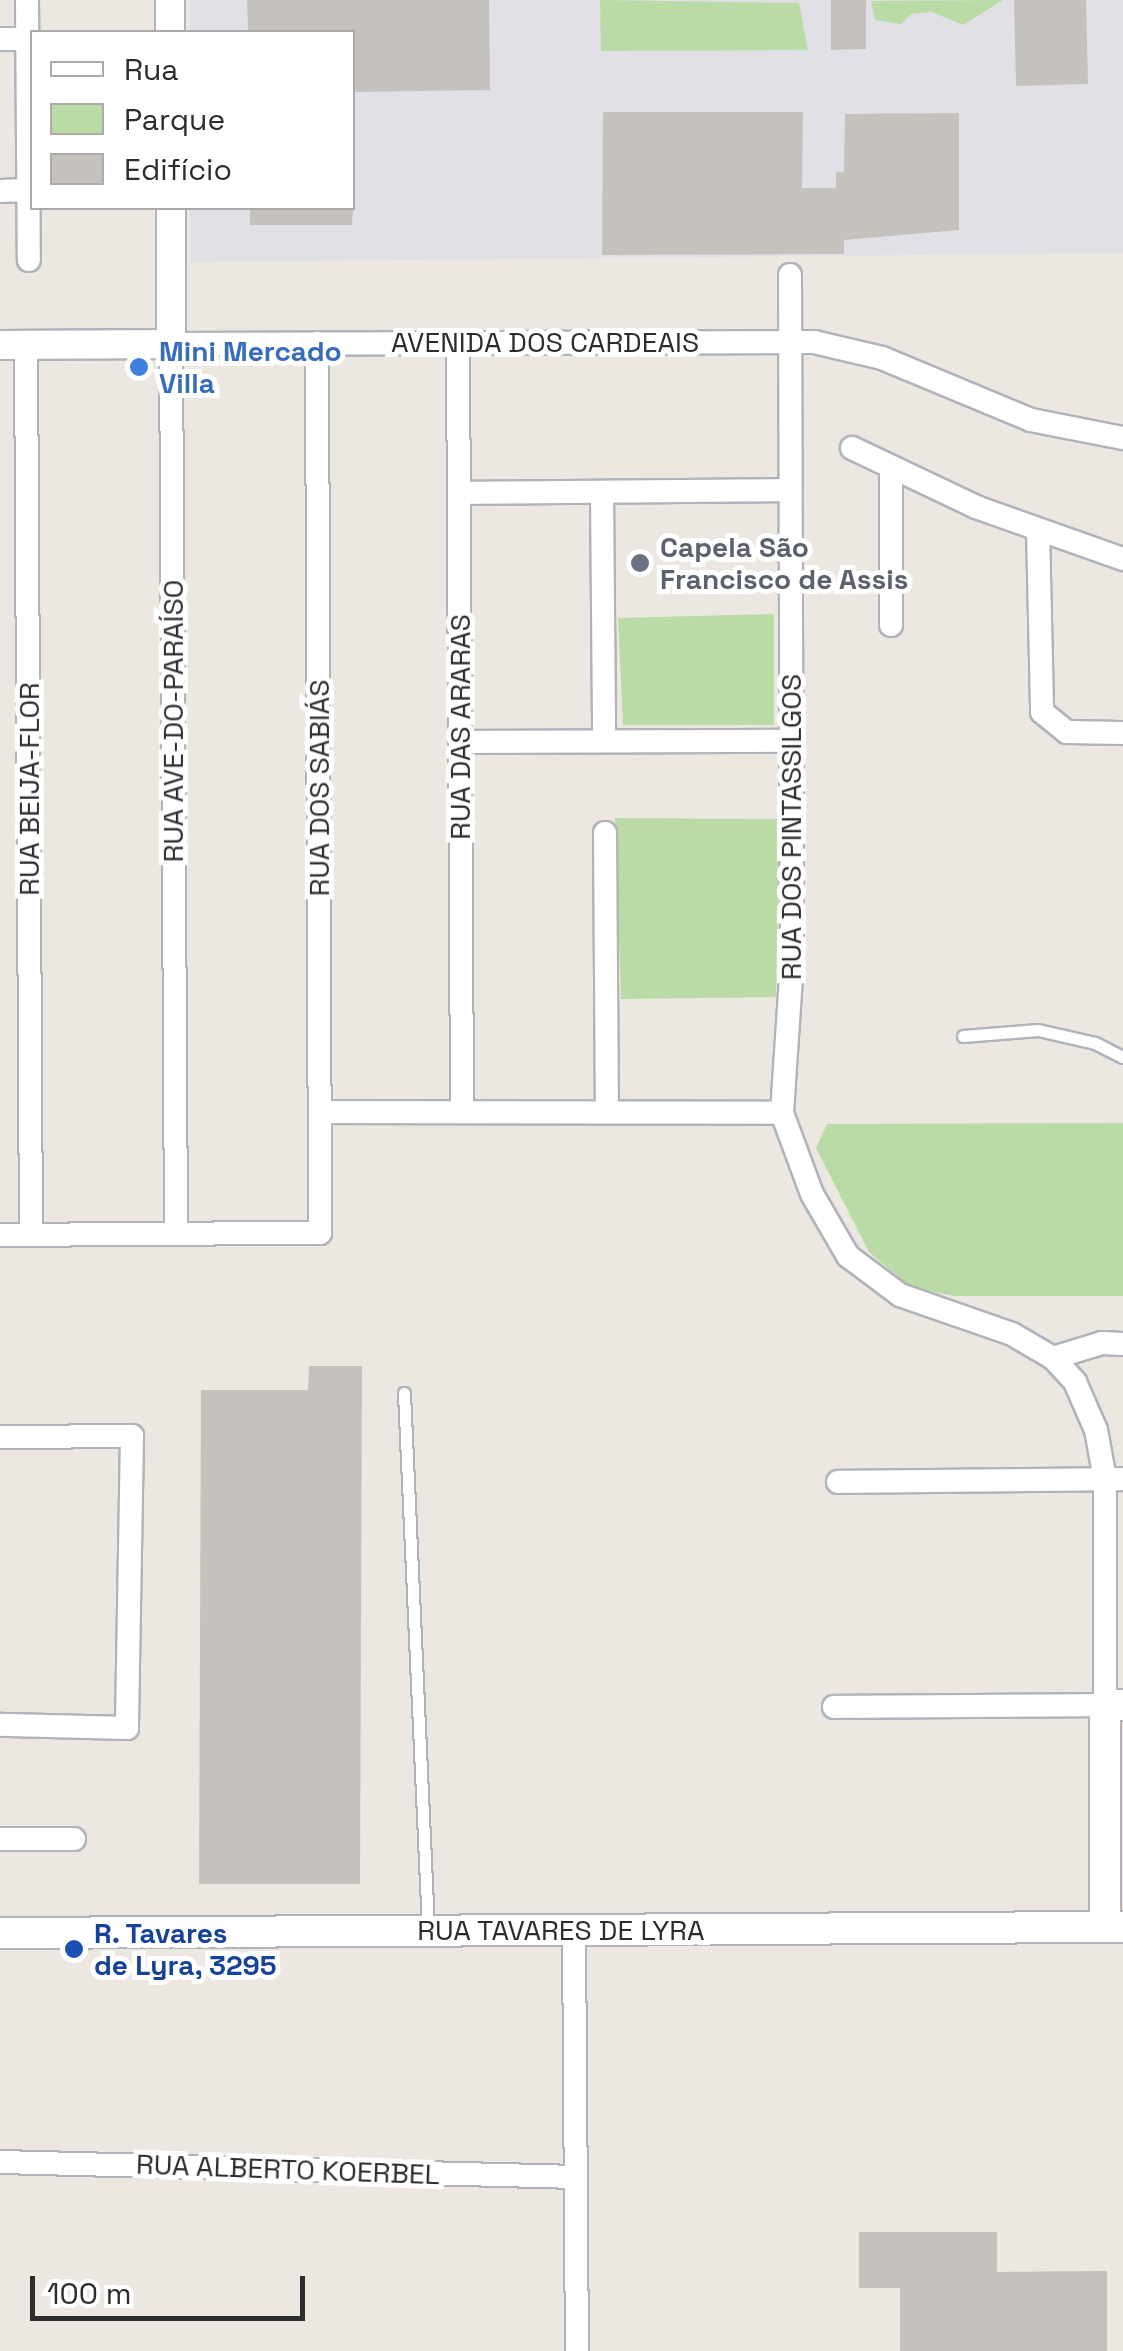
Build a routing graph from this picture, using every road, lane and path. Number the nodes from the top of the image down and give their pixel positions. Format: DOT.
graph roads {
  1 [pos="26,0"];
  2 [pos="170,0"];
  3 [pos="170,30"];
  4 [pos="27,38"];
  5 [pos="0,39"];
  6 [pos="30,143"];
  7 [pos="0,190"];
  8 [pos="28,190"];
  9 [pos="171,210"];
  10 [pos="29,260"];
  11 [pos="790,275"];
  12 [pos="790,341"];
  13 [pos="458,342"];
  14 [pos="317,343"];
  15 [pos="13,344"];
  16 [pos="171,344"];
  17 [pos="1123,438"];
  18 [pos="852,448"];
  19 [pos="890,469"];
  20 [pos="790,490"];
  21 [pos="602,492"];
  22 [pos="459,493"];
  23 [pos="1038,530"];
  24 [pos="1123,560"];
  25 [pos="891,625"];
  26 [pos="1123,733"];
  27 [pos="792,740"];
  28 [pos="460,742"];
  29 [pos="604,742"];
  30 [pos="604,833"];
  31 [pos="963,1036"];
  32 [pos="1123,1057"];
  33 [pos="320,1112"];
  34 [pos="462,1112"];
  35 [pos="606,1112"];
  36 [pos="782,1113"];
  37 [pos="0,1234"];
  38 [pos="32,1234"];
  39 [pos="176,1234"];
  40 [pos="1123,1344"];
  41 [pos="1053,1358"];
  42 [pos="404,1392"];
  43 [pos="0,1436"];
  44 [pos="1114,1479"];
  45 [pos="838,1482"];
  46 [pos="1114,1705"];
  47 [pos="834,1706"];
  48 [pos="0,1725"];
  49 [pos="0,1839"];
  50 [pos="74,1839"];
  51 [pos="1114,1927"];
  52 [pos="574,1930"];
  53 [pos="428,1931"];
  54 [pos="0,1933"];
  55 [pos="0,2162"];
  56 [pos="576,2177"];
  57 [pos="577,2351"];
  1 -- 4 [label="street"];
  2 -- 3 [label="street"];
  4 -- 5 [label="street"];
  4 -- 6 [label="street"];
  6 -- 8 [label="street"];
  7 -- 8 [label="street"];
  8 -- 10 [label="street"];
  9 -- 16 [label="street, RUA AVE-DO-PARAÍSO"];
  11 -- 12 [label="street, RUA DOS PINTASSILGOS"];
  12 -- 13 [label="street, AVENIDA DOS CARDEAIS"];
  12 -- 17 [label="street, AVENIDA DOS CARDEAIS"];
  12 -- 20 [label="street, RUA DOS PINTASSILGOS"];
  13 -- 14 [label="street, AVENIDA DOS CARDEAIS"];
  13 -- 22 [label="street, RUA DAS ARARAS"];
  14 -- 16 [label="street, AVENIDA DOS CARDEAIS"];
  14 -- 33 [label="street, RUA DOS SABIÁS"];
  15 -- 16 [label="street, AVENIDA DOS CARDEAIS"];
  15 -- 38 [label="street, RUA BEIJA-FLOR"];
  16 -- 39 [label="street, RUA AVE-DO-PARAÍSO"];
  18 -- 19 [label="street"];
  19 -- 23 [label="street"];
  19 -- 25 [label="street"];
  20 -- 21 [label="street"];
  20 -- 27 [label="street, RUA DOS PINTASSILGOS"];
  21 -- 22 [label="street"];
  21 -- 29 [label="street"];
  22 -- 28 [label="street, RUA DAS ARARAS"];
  23 -- 24 [label="street"];
  23 -- 26 [label="street"];
  27 -- 29 [label="street"];
  27 -- 36 [label="street, RUA DOS PINTASSILGOS"];
  28 -- 29 [label="street"];
  28 -- 34 [label="street, RUA DAS ARARAS"];
  30 -- 35 [label="street"];
  31 -- 32 [label="lane"];
  33 -- 34 [label="street"];
  33 -- 39 [label="street, RUA DOS SABIÁS"];
  34 -- 35 [label="street"];
  35 -- 36 [label="street"];
  36 -- 41 [label="street, RUA DOS PINTASSILGOS"];
  37 -- 38 [label="street"];
  38 -- 39 [label="street"];
  40 -- 41 [label="street"];
  41 -- 44 [label="street"];
  42 -- 53 [label="lane"];
  43 -- 48 [label="street"];
  44 -- 45 [label="street"];
  44 -- 46 [label="street"];
  46 -- 47 [label="street"];
  46 -- 51 [label="main road"];
  49 -- 50 [label="street"];
  51 -- 52 [label="main road, RUA TAVARES DE LYRA"];
  52 -- 53 [label="main road, RUA TAVARES DE LYRA"];
  52 -- 56 [label="street"];
  53 -- 54 [label="main road, RUA TAVARES DE LYRA"];
  55 -- 56 [label="street, RUA ALBERTO KOERBEL"];
  56 -- 57 [label="street"];
}
